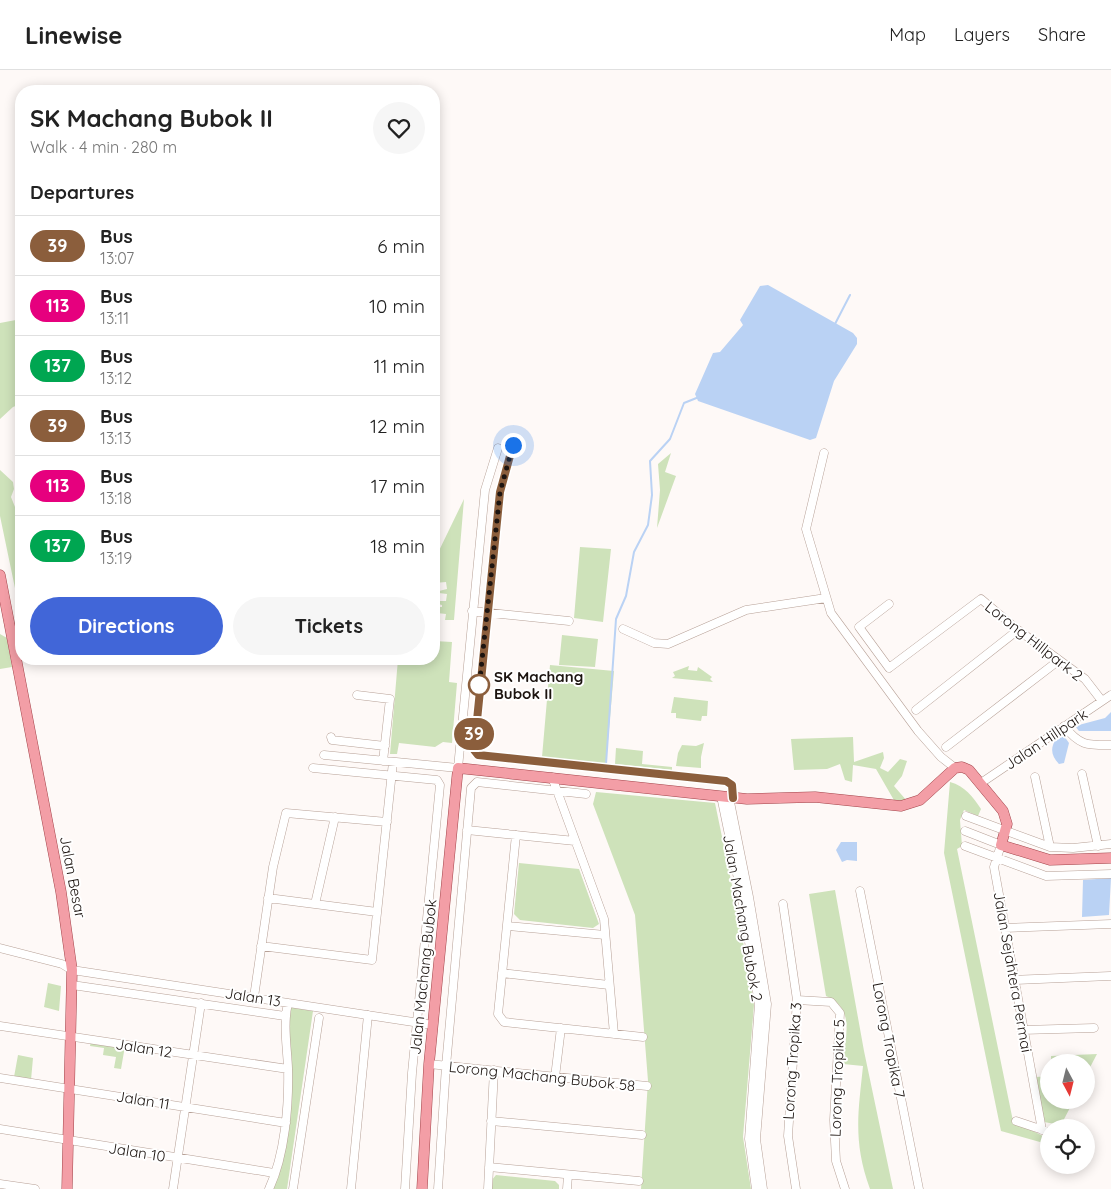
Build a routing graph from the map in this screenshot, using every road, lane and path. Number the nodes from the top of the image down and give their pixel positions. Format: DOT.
graph roads {
  1 [pos="513,445"];
  2 [pos="498,448"];
  3 [pos="824,453"];
  4 [pos="0,575"];
  5 [pos="826,598"];
  6 [pos="890,604"];
  7 [pos="472,611"];
  8 [pos="486,612"];
  9 [pos="569,621"];
  10 [pos="623,629"];
  11 [pos="1018,630"];
  12 [pos="15,653"];
  13 [pos="1058,660"];
  14 [pos="17,665"];
  15 [pos="356,695"];
  16 [pos="1111,695"];
  17 [pos="1102,701"];
  18 [pos="916,710"];
  19 [pos="1064,726"];
  20 [pos="331,737"];
  21 [pos="1111,745"];
  22 [pos="385,746"];
  23 [pos="946,747"];
  24 [pos="324,755"];
  25 [pos="383,761"];
  26 [pos="394,762"];
  27 [pos="583,767"];
  28 [pos="313,768"];
  29 [pos="458,768"];
  30 [pos="955,768"];
  31 [pos="636,772"];
  32 [pos="1082,774"];
  33 [pos="392,776"];
  34 [pos="552,777"];
  35 [pos="1035,778"];
  36 [pos="581,780"];
  37 [pos="981,783"];
  38 [pos="634,786"];
  39 [pos="558,791"];
  40 [pos="586,794"];
  41 [pos="727,797"];
  42 [pos="966,816"];
  43 [pos="335,818"];
  44 [pos="387,822"];
  45 [pos="468,830"];
  46 [pos="1006,830"];
  47 [pos="965,831"];
  48 [pos="516,835"];
  49 [pos="575,841"];
  50 [pos="734,843"];
  51 [pos="1111,844"];
  52 [pos="1001,845"];
  53 [pos="965,846"];
  54 [pos="1098,846"];
  55 [pos="1050,847"];
  56 [pos="997,858"];
  57 [pos="1111,858"];
  58 [pos="1111,874"];
  59 [pos="860,891"];
  60 [pos="268,898"];
  61 [pos="315,904"];
  62 [pos="783,904"];
  63 [pos="377,912"];
  64 [pos="1111,924"];
  65 [pos="507,926"];
  66 [pos="1004,928"];
  67 [pos="605,935"];
  68 [pos="261,946"];
  69 [pos="0,948"];
  70 [pos="72,970"];
  71 [pos="502,973"];
  72 [pos="1110,976"];
  73 [pos="1013,980"];
  74 [pos="72,985"];
  75 [pos="609,985"];
  76 [pos="254,997"];
  77 [pos="797,1000"];
  78 [pos="201,1003"];
  79 [pos="288,1003"];
  80 [pos="368,1015"];
  81 [pos="285,1016"];
  82 [pos="318,1018"];
  83 [pos="417,1023"];
  84 [pos="433,1025"];
  85 [pos="0,1026"];
  86 [pos="561,1028"];
  87 [pos="1094,1028"];
  88 [pos="1022,1030"];
  89 [pos="614,1034"];
  90 [pos="69,1036"];
  91 [pos="643,1037"];
  92 [pos="193,1055"];
  93 [pos="438,1065"];
  94 [pos="288,1069"];
  95 [pos="494,1070"];
  96 [pos="555,1077"];
  97 [pos="0,1078"];
  98 [pos="647,1086"];
  99 [pos="69,1089"];
  100 [pos="184,1107"];
  101 [pos="1042,1119"];
  102 [pos="491,1121"];
  103 [pos="1016,1121"];
  104 [pos="286,1122"];
  105 [pos="1040,1129"];
  106 [pos="0,1130"];
  107 [pos="642,1135"];
  108 [pos="69,1141"];
  109 [pos="177,1158"];
  110 [pos="489,1167"];
  111 [pos="274,1174"];
  112 [pos="568,1174"];
  113 [pos="615,1179"];
  114 [pos="639,1181"];
  115 [pos="0,1184"];
  116 [pos="35,1189"];
  117 [pos="67,1189"];
  118 [pos="173,1189"];
  119 [pos="269,1189"];
  120 [pos="293,1189"];
  121 [pos="351,1189"];
  122 [pos="405,1189"];
  123 [pos="422,1189"];
  124 [pos="438,1189"];
  125 [pos="488,1189"];
  126 [pos="567,1189"];
  127 [pos="614,1189"];
  128 [pos="756,1189"];
  129 [pos="763,1189"];
  130 [pos="796,1189"];
  131 [pos="844,1189"];
  132 [pos="919,1189"];
  1 -- 8 [label="street"];
  2 -- 7 [label="street"];
  3 -- 5 [label="street"];
  4 -- 12 [label="main road, Jalan Besar"];
  5 -- 10 [label="street"];
  5 -- 30 [label="street"];
  6 -- 11 [label="street, Lorong Hillpark 2"];
  7 -- 8 [label="street"];
  7 -- 29 [label="street"];
  8 -- 9 [label="street"];
  8 -- 27 [label="street"];
  11 -- 13 [label="street, Lorong Hillpark 2"];
  11 -- 18 [label="street"];
  13 -- 17 [label="street, Lorong Hillpark 2"];
  13 -- 23 [label="street"];
  14 -- 70 [label="main road, Jalan Besar"];
  15 -- 22 [label="street"];
  16 -- 17 [label="street, Jalan Hillpark"];
  17 -- 19 [label="street, Jalan Hillpark"];
  19 -- 21 [label="street"];
  19 -- 37 [label="street, Jalan Hillpark"];
  20 -- 22 [label="street"];
  22 -- 25 [label="street"];
  24 -- 25 [label="street"];
  25 -- 26 [label="street"];
  26 -- 29 [label="street"];
  26 -- 33 [label="street"];
  27 -- 31 [label="street"];
  27 -- 36 [label="street"];
  28 -- 33 [label="street"];
  29 -- 34 [label="main road"];
  29 -- 84 [label="main road, Jalan Machang Bubok"];
  30 -- 37 [label="main road"];
  30 -- 41 [label="main road"];
  31 -- 38 [label="street"];
  31 -- 41 [label="street"];
  32 -- 54 [label="street"];
  33 -- 44 [label="street"];
  33 -- 83 [label="street"];
  34 -- 36 [label="main road"];
  34 -- 39 [label="street"];
  35 -- 55 [label="street"];
  36 -- 38 [label="main road"];
  37 -- 46 [label="main road"];
  38 -- 41 [label="main road"];
  39 -- 40 [label="street"];
  39 -- 45 [label="street, Jalan Machang Bubok"];
  39 -- 49 [label="street"];
  41 -- 50 [label="street, Jalan Machang Bubok 2"];
  42 -- 46 [label="street"];
  43 -- 44 [label="street"];
  43 -- 60 [label="street"];
  43 -- 61 [label="street"];
  44 -- 63 [label="street"];
  45 -- 48 [label="street"];
  45 -- 93 [label="street, Jalan Machang Bubok"];
  46 -- 52 [label="main road"];
  46 -- 55 [label="street"];
  47 -- 52 [label="street"];
  48 -- 49 [label="street"];
  48 -- 65 [label="street"];
  49 -- 67 [label="street"];
  50 -- 128 [label="street, Jalan Machang Bubok 2"];
  50 -- 129 [label="street, Jalan Machang Bubok 2"];
  51 -- 54 [label="street"];
  52 -- 56 [label="street, Jalan Sejahtera Permai"];
  52 -- 57 [label="main road"];
  53 -- 56 [label="street"];
  54 -- 55 [label="street"];
  56 -- 58 [label="street"];
  56 -- 66 [label="street, Jalan Sejahtera Permai"];
  59 -- 132 [label="street, Lorong Tropika 7"];
  60 -- 61 [label="street"];
  60 -- 68 [label="street"];
  61 -- 63 [label="street"];
  62 -- 77 [label="street, Lorong Tropika 3"];
  63 -- 68 [label="street"];
  64 -- 66 [label="street"];
  65 -- 67 [label="street"];
  65 -- 71 [label="street"];
  66 -- 73 [label="street, Jalan Sejahtera Permai"];
  67 -- 75 [label="street"];
  68 -- 76 [label="street"];
  69 -- 70 [label="street, Jalan 13"];
  70 -- 74 [label="main road, Jalan Besar"];
  70 -- 76 [label="street, Jalan 13"];
  71 -- 75 [label="street"];
  71 -- 86 [label="street"];
  72 -- 73 [label="street"];
  73 -- 88 [label="street, Jalan Sejahtera Permai"];
  74 -- 78 [label="street"];
  74 -- 90 [label="main road, Jalan Besar"];
  75 -- 89 [label="street"];
  76 -- 79 [label="street, Jalan 13"];
  77 -- 130 [label="street, Lorong Tropika 3"];
  77 -- 131 [label="street, Lorong Tropika 5"];
  78 -- 81 [label="street"];
  78 -- 92 [label="street"];
  79 -- 80 [label="street, Jalan 13"];
  79 -- 81 [label="street"];
  80 -- 83 [label="street, Jalan 13"];
  80 -- 121 [label="street"];
  81 -- 94 [label="street"];
  82 -- 120 [label="street"];
  83 -- 84 [label="street, Jalan 13"];
  83 -- 122 [label="street"];
  84 -- 93 [label="main road, Jalan Machang Bubok"];
  85 -- 90 [label="street, Jalan 12"];
  86 -- 89 [label="street"];
  86 -- 96 [label="street"];
  87 -- 88 [label="street"];
  88 -- 101 [label="street, Jalan Sejahtera Permai"];
  89 -- 91 [label="street"];
  90 -- 92 [label="street, Jalan 12"];
  90 -- 99 [label="main road, Jalan Besar"];
  92 -- 94 [label="street, Jalan 12"];
  92 -- 100 [label="street"];
  93 -- 95 [label="street, Lorong Machang Bubok 58"];
  93 -- 123 [label="main road, Jalan Machang Bubok"];
  93 -- 124 [label="street"];
  94 -- 104 [label="street"];
  95 -- 96 [label="street, Lorong Machang Bubok 58"];
  95 -- 102 [label="street"];
  96 -- 98 [label="street, Lorong Machang Bubok 58"];
  97 -- 99 [label="street, Jalan 11"];
  99 -- 100 [label="street, Jalan 11"];
  99 -- 108 [label="main road, Jalan Besar"];
  100 -- 104 [label="street, Jalan 11"];
  100 -- 109 [label="street"];
  102 -- 107 [label="street"];
  102 -- 110 [label="street"];
  103 -- 105 [label="street"];
  104 -- 111 [label="street"];
  106 -- 108 [label="street, Jalan 10"];
  108 -- 109 [label="street, Jalan 10"];
  108 -- 117 [label="main road, Jalan Besar"];
  109 -- 111 [label="street, Jalan 10"];
  109 -- 118 [label="street"];
  110 -- 112 [label="street"];
  110 -- 125 [label="street"];
  111 -- 119 [label="street"];
  112 -- 113 [label="street"];
  112 -- 126 [label="street"];
  113 -- 114 [label="street"];
  113 -- 127 [label="street"];
  115 -- 116 [label="street"];
}
